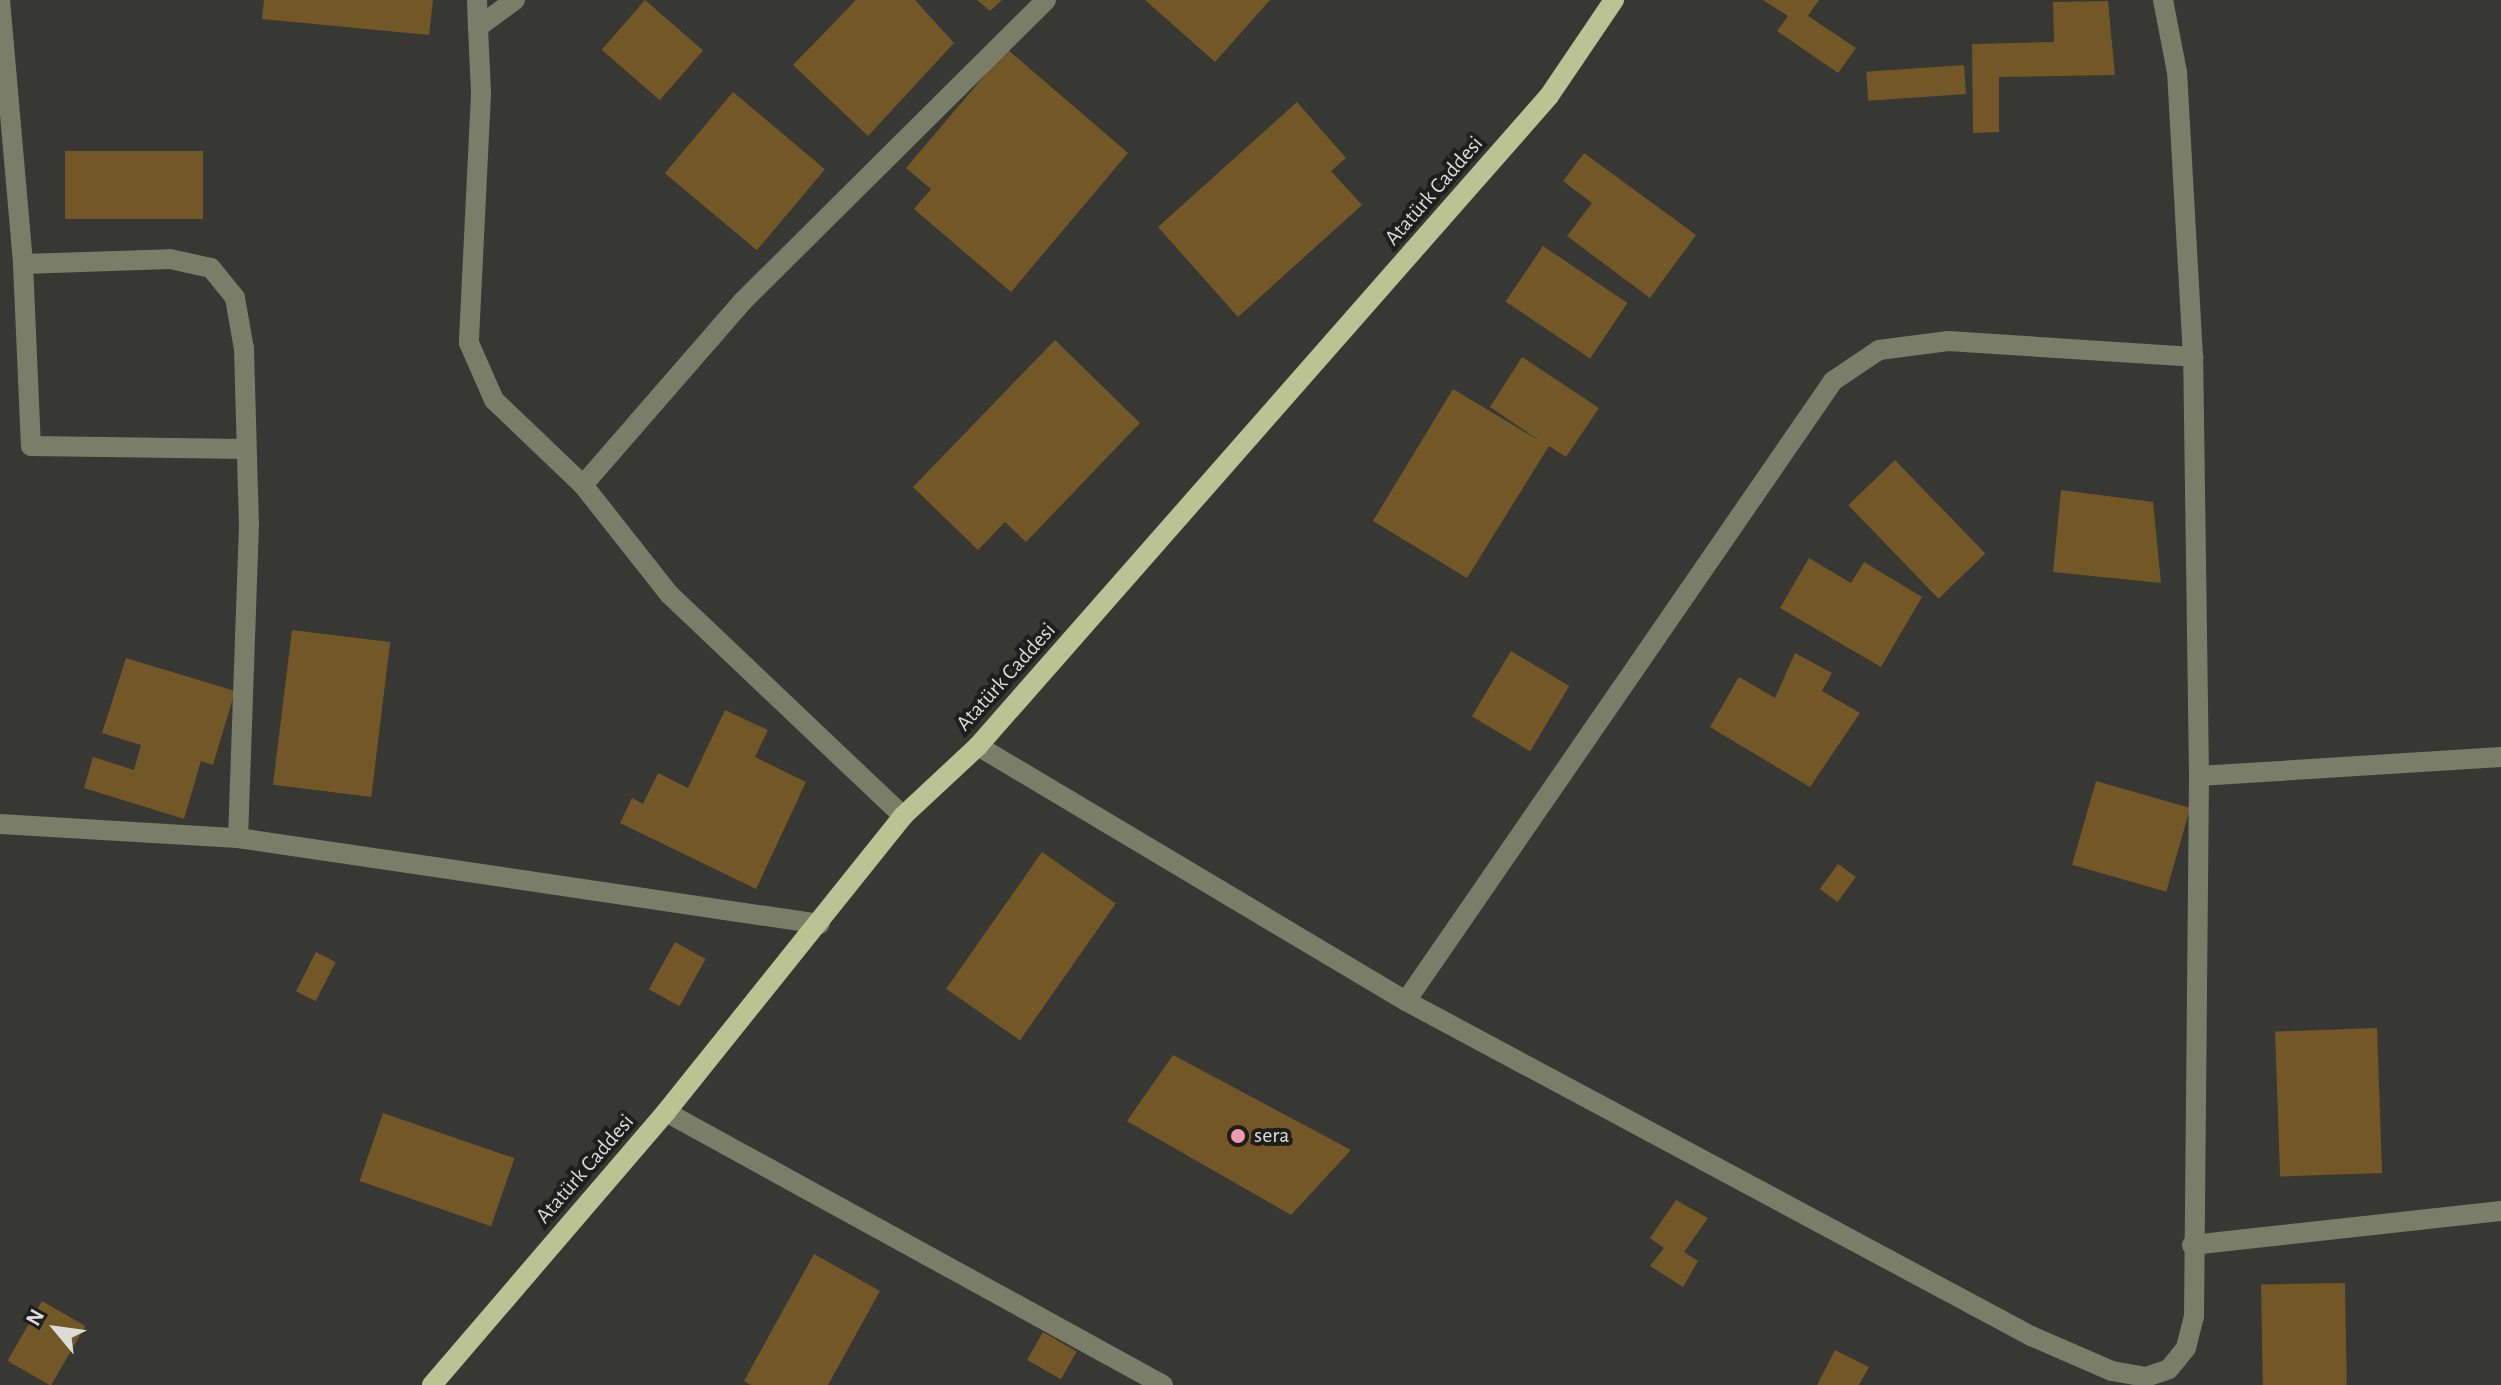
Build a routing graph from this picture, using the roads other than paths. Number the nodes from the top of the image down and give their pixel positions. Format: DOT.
graph roads {
  1 [pos="0,0"];
  2 [pos="477,0"];
  3 [pos="515,0"];
  4 [pos="1046,0"];
  5 [pos="1614,0"];
  6 [pos="2163,0"];
  7 [pos="478,27"];
  8 [pos="23,264"];
  9 [pos="2193,357"];
  10 [pos="246,449"];
  11 [pos="583,485"];
  12 [pos="978,746"];
  13 [pos="2501,757"];
  14 [pos="2199,776"];
  15 [pos="903,816"];
  16 [pos="0,824"];
  17 [pos="238,838"];
  18 [pos="820,924"];
  19 [pos="1406,1001"];
  20 [pos="666,1112"];
  21 [pos="2501,1211"];
  22 [pos="2192,1245"];
  23 [pos="432,1385"];
  24 [pos="1163,1385"];
  1 -- 8 [label="street"];
  2 -- 7 [label="street"];
  3 -- 7 [label="street"];
  4 -- 11 [label="street"];
  5 -- 12 [label="main road, Atatürk Caddesi"];
  6 -- 9 [label="street"];
  7 -- 11 [label="street"];
  8 -- 10 [label="street"];
  8 -- 10 [label="street"];
  9 -- 14 [label="street"];
  9 -- 19 [label="street"];
  10 -- 17 [label="street"];
  11 -- 15 [label="street"];
  12 -- 15 [label="main road, Atatürk Caddesi"];
  12 -- 19 [label="street"];
  13 -- 14 [label="street"];
  14 -- 22 [label="street"];
  15 -- 18 [label="main road, Atatürk Caddesi"];
  16 -- 17 [label="street"];
  17 -- 18 [label="street"];
  18 -- 20 [label="main road, Atatürk Caddesi"];
  19 -- 22 [label="street"];
  20 -- 23 [label="main road, Atatürk Caddesi"];
  20 -- 24 [label="street"];
  21 -- 22 [label="street"];
}
